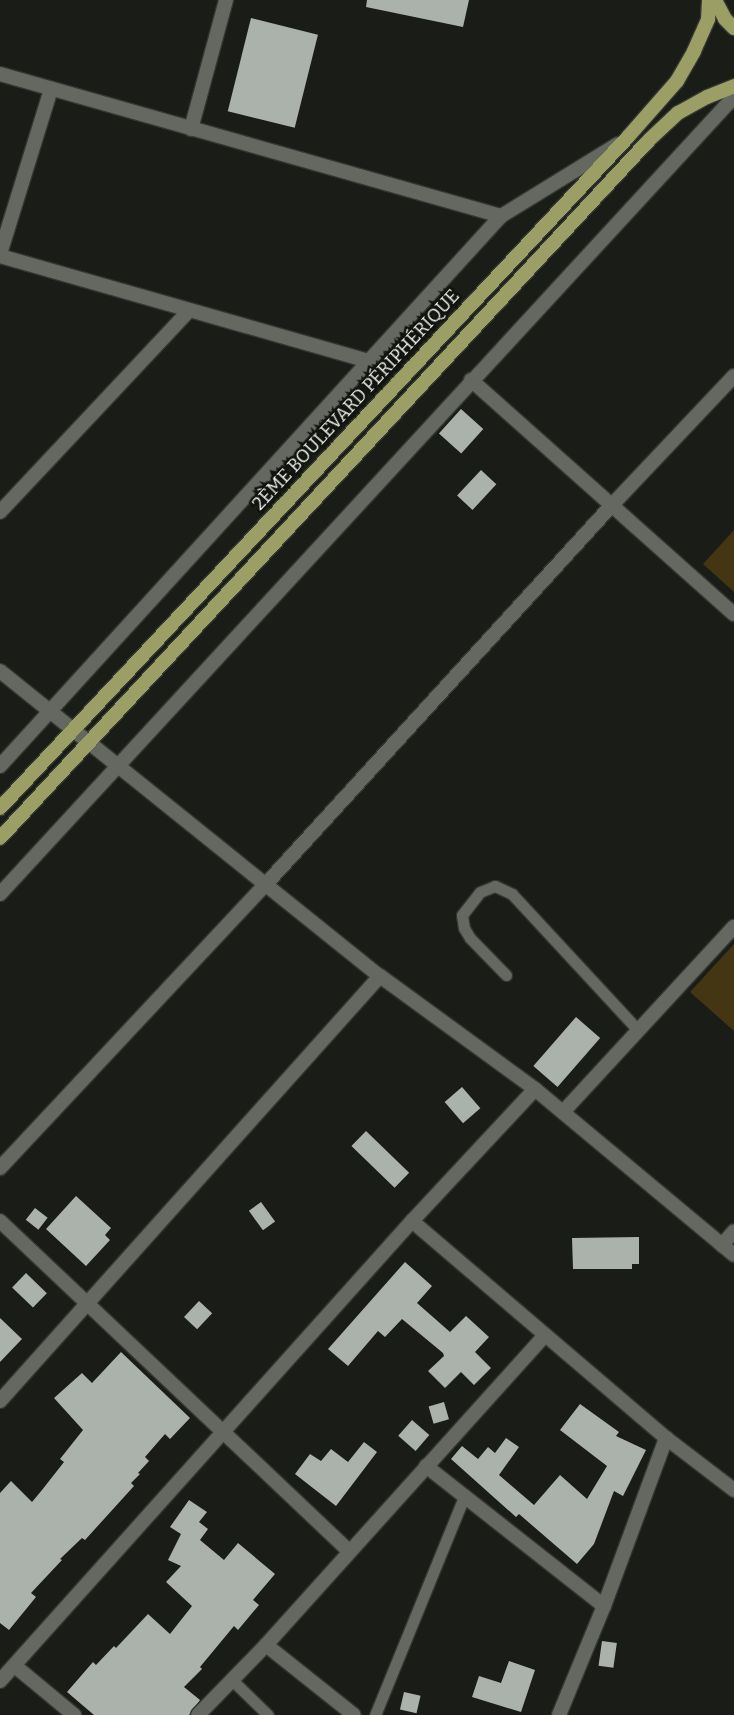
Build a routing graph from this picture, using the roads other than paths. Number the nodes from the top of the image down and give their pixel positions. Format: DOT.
graph roads {
  1 [pos="226,0"];
  2 [pos="710,0"];
  3 [pos="715,0"];
  4 [pos="734,28"];
  5 [pos="0,74"];
  6 [pos="734,86"];
  7 [pos="50,89"];
  8 [pos="734,97"];
  9 [pos="191,129"];
  10 [pos="627,138"];
  11 [pos="501,216"];
  12 [pos="0,255"];
  13 [pos="189,311"];
  14 [pos="369,361"];
  15 [pos="734,376"];
  16 [pos="471,380"];
  17 [pos="611,506"];
  18 [pos="0,512"];
  19 [pos="734,614"];
  20 [pos="0,671"];
  21 [pos="51,712"];
  22 [pos="72,729"];
  23 [pos="88,743"];
  24 [pos="0,766"];
  25 [pos="118,767"];
  26 [pos="0,808"];
  27 [pos="0,838"];
  28 [pos="266,884"];
  29 [pos="0,894"];
  30 [pos="734,927"];
  31 [pos="506,975"];
  32 [pos="380,976"];
  33 [pos="638,1030"];
  34 [pos="535,1090"];
  35 [pos="563,1112"];
  36 [pos="0,1168"];
  37 [pos="0,1221"];
  38 [pos="412,1221"];
  39 [pos="734,1231"];
  40 [pos="722,1245"];
  41 [pos="734,1255"];
  42 [pos="88,1306"];
  43 [pos="546,1335"];
  44 [pos="0,1401"];
  45 [pos="224,1430"];
  46 [pos="666,1438"];
  47 [pos="426,1466"];
  48 [pos="734,1490"];
  49 [pos="465,1495"];
  50 [pos="349,1550"];
  51 [pos="604,1606"];
  52 [pos="266,1645"];
  53 [pos="14,1666"];
  54 [pos="232,1680"];
  55 [pos="0,1681"];
  56 [pos="74,1715"];
  57 [pos="198,1715"];
  58 [pos="268,1715"];
  59 [pos="354,1715"];
  60 [pos="375,1715"];
  61 [pos="559,1715"];
  1 -- 9 [label="street"];
  2 -- 10 [label="main road, 2ÈME BOULEVARD PÉRIPHÉRIQUE"];
  3 -- 4 [label="main road"];
  5 -- 7 [label="street"];
  6 -- 23 [label="main road, 2ÈME BOULEVARD PÉRIPHÉRIQUE"];
  7 -- 9 [label="street"];
  7 -- 12 [label="street"];
  8 -- 16 [label="street"];
  9 -- 11 [label="street"];
  10 -- 11 [label="street"];
  10 -- 22 [label="main road, 2ÈME BOULEVARD PÉRIPHÉRIQUE"];
  11 -- 14 [label="street"];
  12 -- 13 [label="street"];
  13 -- 14 [label="street"];
  13 -- 18 [label="street"];
  14 -- 21 [label="street"];
  15 -- 17 [label="street"];
  16 -- 17 [label="street"];
  16 -- 25 [label="street"];
  17 -- 19 [label="street"];
  17 -- 28 [label="street"];
  20 -- 21 [label="street"];
  21 -- 22 [label="street"];
  21 -- 24 [label="street"];
  22 -- 23 [label="street"];
  22 -- 26 [label="main road, 2ÈME BOULEVARD PÉRIPHÉRIQUE"];
  23 -- 25 [label="street"];
  23 -- 27 [label="main road, 2ÈME BOULEVARD PÉRIPHÉRIQUE"];
  25 -- 28 [label="street"];
  25 -- 29 [label="street"];
  28 -- 32 [label="street"];
  28 -- 36 [label="street"];
  30 -- 33 [label="street"];
  31 -- 33 [label="lane"];
  32 -- 34 [label="street"];
  32 -- 42 [label="street"];
  33 -- 35 [label="street"];
  34 -- 35 [label="street"];
  34 -- 38 [label="street"];
  35 -- 40 [label="street"];
  37 -- 42 [label="street"];
  38 -- 43 [label="street"];
  38 -- 45 [label="street"];
  39 -- 40 [label="street"];
  40 -- 41 [label="street"];
  42 -- 44 [label="street"];
  42 -- 45 [label="street"];
  43 -- 46 [label="street"];
  43 -- 47 [label="street"];
  45 -- 50 [label="street"];
  45 -- 53 [label="street"];
  46 -- 48 [label="street"];
  46 -- 51 [label="street"];
  47 -- 49 [label="street"];
  47 -- 50 [label="street"];
  49 -- 51 [label="street"];
  49 -- 60 [label="lane"];
  50 -- 52 [label="street"];
  51 -- 61 [label="street"];
  52 -- 54 [label="street"];
  52 -- 59 [label="street"];
  53 -- 55 [label="street"];
  53 -- 56 [label="street"];
  54 -- 57 [label="street"];
  54 -- 58 [label="lane"];
}
